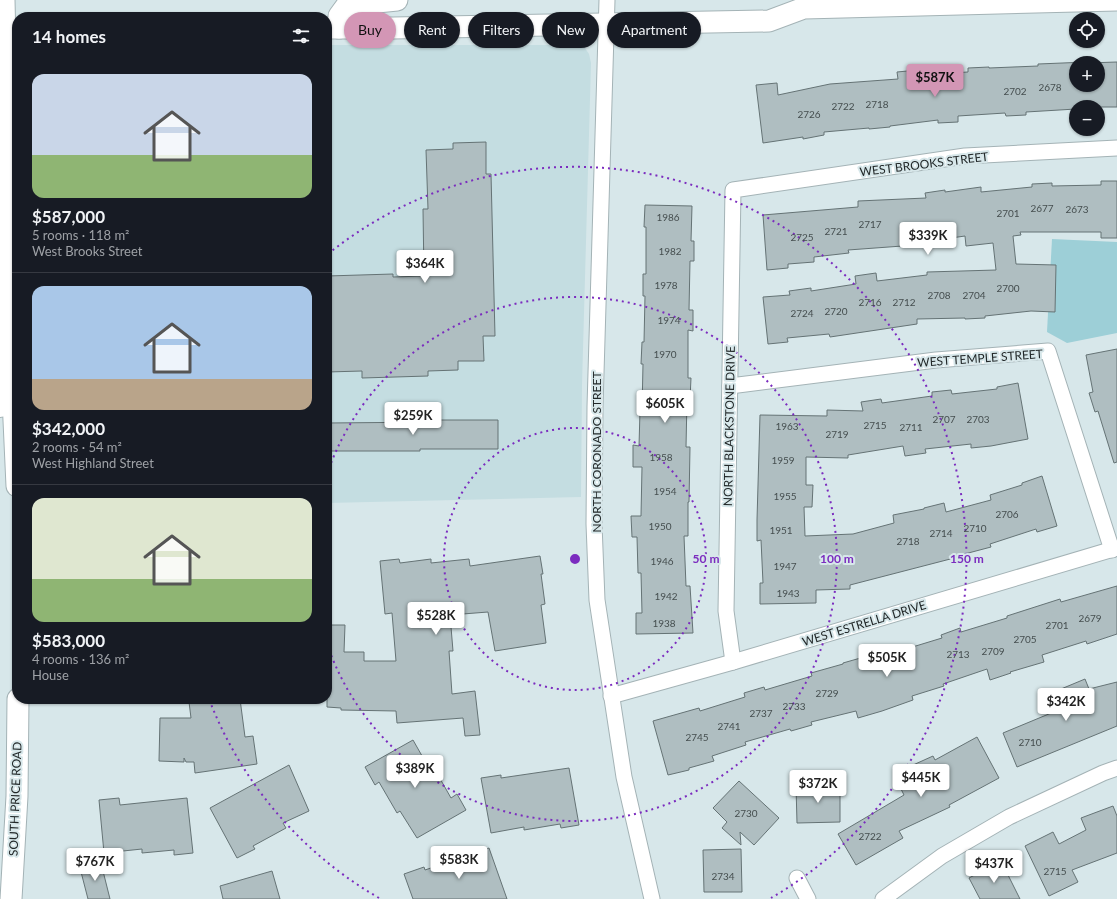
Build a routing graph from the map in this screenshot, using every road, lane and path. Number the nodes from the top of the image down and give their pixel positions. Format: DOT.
graph roads {
  1 [pos="4,0"];
  2 [pos="397,0"];
  3 [pos="607,0"];
  4 [pos="784,0"];
  5 [pos="1117,0"];
  6 [pos="1001,1"];
  7 [pos="804,8"];
  8 [pos="606,23"];
  9 [pos="333,28"];
  10 [pos="7,32"];
  11 [pos="1117,148"];
  12 [pos="733,190"];
  13 [pos="10,333"];
  14 [pos="12,377"];
  15 [pos="730,386"];
  16 [pos="0,406"];
  17 [pos="1114,549"];
  18 [pos="733,662"];
  19 [pos="611,696"];
  20 [pos="18,704"];
  21 [pos="1117,768"];
  22 [pos="797,878"];
  23 [pos="11,899"];
  24 [pos="652,899"];
  25 [pos="808,899"];
  26 [pos="882,899"];
  1 -- 10 [label="main road"];
  2 -- 9 [label="main road"];
  3 -- 8 [label="street, NORTH CORONADO STREET"];
  4 -- 7 [label="main road"];
  5 -- 6 [label="main road"];
  6 -- 7 [label="main road"];
  7 -- 8 [label="main road"];
  8 -- 9 [label="main road"];
  8 -- 19 [label="street, NORTH CORONADO STREET"];
  10 -- 13 [label="main road"];
  11 -- 12 [label="street, WEST BROOKS STREET"];
  12 -- 15 [label="street, NORTH BLACKSTONE DRIVE"];
  13 -- 14 [label="main road"];
  13 -- 16 [label="highway"];
  15 -- 17 [label="street, WEST TEMPLE STREET"];
  15 -- 18 [label="street, NORTH BLACKSTONE DRIVE"];
  17 -- 18 [label="street, WEST ESTRELLA DRIVE"];
  18 -- 19 [label="street, WEST ESTRELLA DRIVE"];
  19 -- 24 [label="street, NORTH CORONADO STREET"];
  20 -- 23 [label="main road, SOUTH PRICE ROAD"];
  21 -- 26 [label="street"];
  22 -- 25 [label="street"];
}
